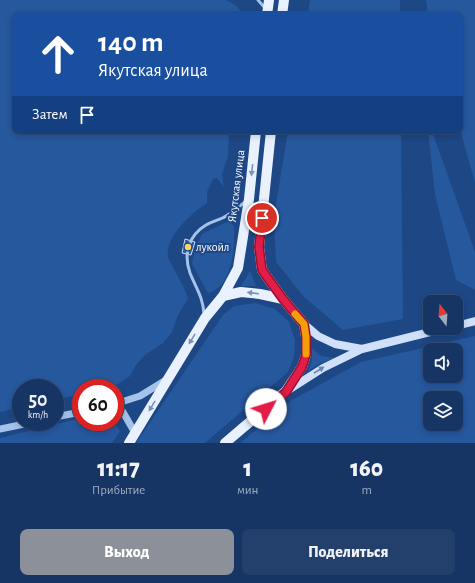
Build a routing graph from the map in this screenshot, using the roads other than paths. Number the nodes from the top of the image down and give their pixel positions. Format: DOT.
graph roads {
  1 [pos="258,0"];
  2 [pos="269,0"];
  3 [pos="284,0"];
  4 [pos="267,12"];
  5 [pos="268,12"];
  6 [pos="282,12"];
  7 [pos="256,134"];
  8 [pos="271,134"];
  9 [pos="249,199"];
  10 [pos="223,296"];
  11 [pos="283,299"];
  12 [pos="205,318"];
  13 [pos="475,321"];
  14 [pos="304,324"];
  15 [pos="463,324"];
  16 [pos="423,334"];
  17 [pos="362,349"];
  18 [pos="168,379"];
  19 [pos="286,392"];
  20 [pos="124,401"];
  21 [pos="124,414"];
  22 [pos="12,427"];
  23 [pos="0,429"];
  24 [pos="135,433"];
  25 [pos="129,443"];
  26 [pos="225,443"];
  1 -- 4 [label="lane"];
  2 -- 5 [label="main road"];
  3 -- 6 [label="main road"];
  7 -- 9 [label="main road, Якутская улица, one-way"];
  8 -- 11 [label="main road"];
  9 -- 10 [label="main road, Якутская улица"];
  9 -- 12 [label="lane"];
  11 -- 10 [label="main road, one-way"];
  10 -- 12 [label="main road, Якутская улица"];
  11 -- 14 [label="main road"];
  12 -- 18 [label="main road, Якутская улица, one-way"];
  13 -- 15 [label="main road"];
  14 -- 17 [label="main road"];
  14 -- 19 [label="main road"];
  16 -- 17 [label="main road"];
  19 -- 17 [label="main road, one-way"];
  18 -- 20 [label="street"];
  18 -- 24 [label="main road, Якутская улица, one-way"];
  19 -- 26 [label="main road"];
  21 -- 24 [label="street"];
  22 -- 23 [label="street"];
  24 -- 25 [label="main road, Якутская улица"];
}
